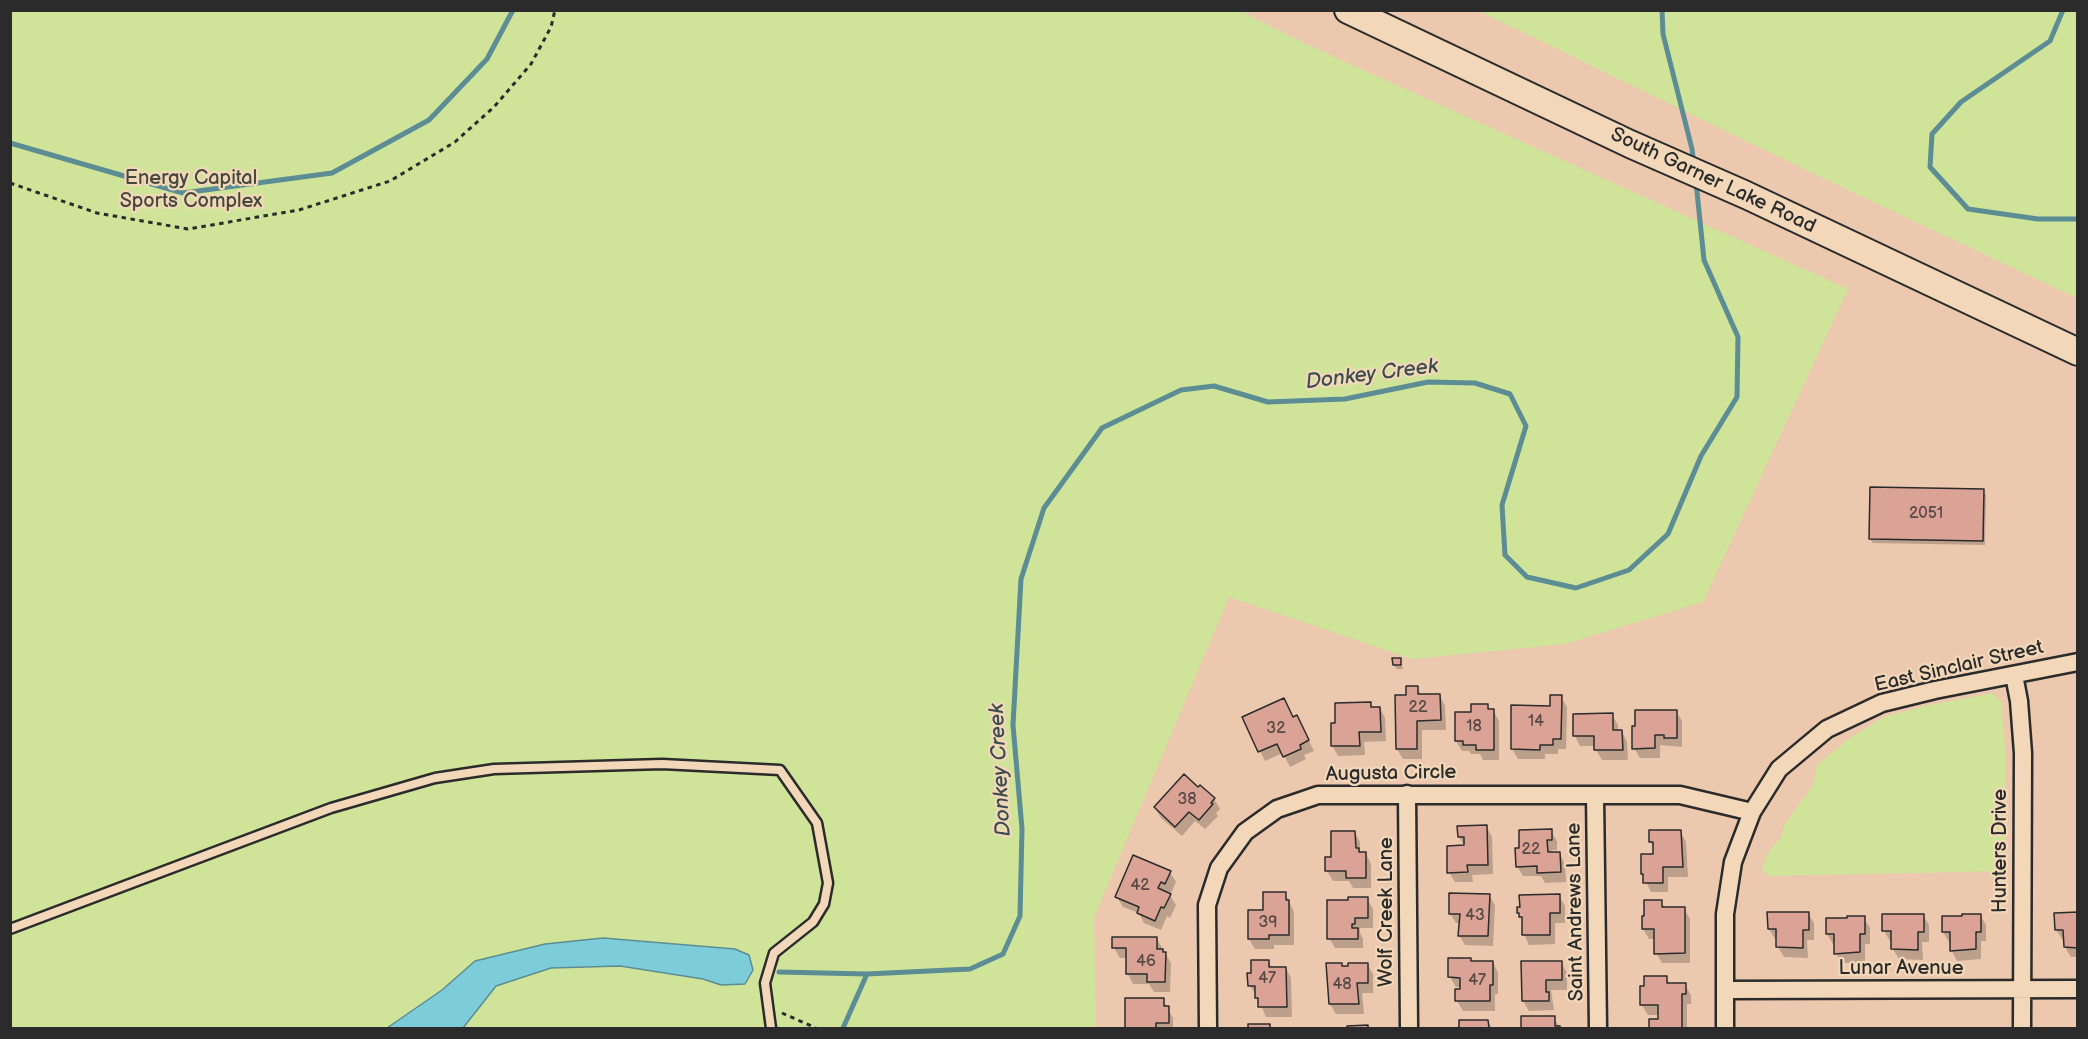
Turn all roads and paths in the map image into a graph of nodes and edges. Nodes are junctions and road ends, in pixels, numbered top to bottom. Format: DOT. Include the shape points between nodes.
graph roads {
  1 [pos="555,10"];
  2 [pos="1348,10"];
  3 [pos="10,183"];
  4 [pos="2078,352"];
  5 [pos="2078,662"];
  6 [pos="2014,675"];
  7 [pos="1407,794"];
  8 [pos="1595,795"];
  9 [pos="1752,812"];
  10 [pos="10,929"];
  11 [pos="2078,989"];
  12 [pos="1725,990"];
  13 [pos="2021,990"];
  14 [pos="768,1006"];
  15 [pos="771,1029"];
  16 [pos="816,1029"];
  17 [pos="1208,1029"];
  18 [pos="1409,1029"];
  19 [pos="1598,1029"];
  20 [pos="1725,1029"];
  21 [pos="2022,1029"];
  1 -- 3 [label="path" via="551,27 531,64 494,107 455,142 390,182 299,210 188,230 97,213"];
  2 -- 4 [label="main road, South Garner Lake Road"];
  5 -- 6 [label="street, East Sinclair Street"];
  6 -- 9 [label="street, East Sinclair Street" via="1882,703 1827,729 1779,769"];
  6 -- 13 [label="street, Hunters Drive" via="2023,753"];
  7 -- 8 [label="street, Augusta Circle"];
  7 -- 17 [label="street, Augusta Circle" via="1318,795 1277,809 1245,832 1219,868 1208,905"];
  7 -- 18 [label="street, Wolf Creek Lane"];
  8 -- 9 [label="street, Augusta Circle" via="1680,795"];
  8 -- 19 [label="street, Saint Andrews Lane"];
  9 -- 12 [label="street, East Sinclair Street" via="1733,862 1725,914"];
  10 -- 14 [label="lane" via="330,808 435,778 494,769 662,764 780,770 817,823 828,883 824,904 813,922 774,953 765,983"];
  11 -- 13 [label="street, Lunar Avenue"];
  12 -- 13 [label="street, Lunar Avenue"];
  12 -- 20 [label="street, East Sinclair Street"];
  13 -- 21 [label="street, Hunters Drive"];
  14 -- 15 [label="lane"];
  14 -- 16 [label="path"];
}
